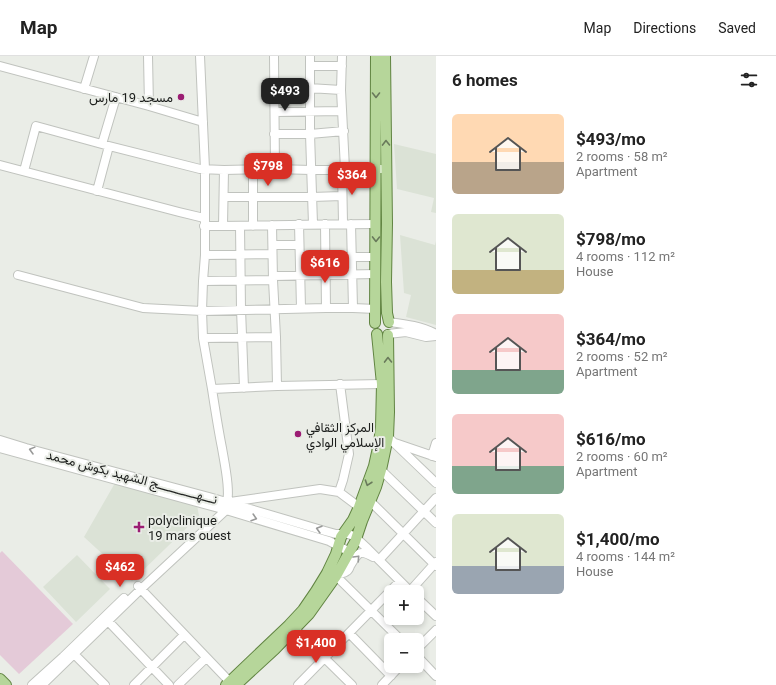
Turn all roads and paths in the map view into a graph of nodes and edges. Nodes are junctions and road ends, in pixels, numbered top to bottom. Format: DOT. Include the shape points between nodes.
graph roads {
  1 [pos="94,56"];
  2 [pos="148,56"];
  3 [pos="200,56"];
  4 [pos="274,56"];
  5 [pos="310,56"];
  6 [pos="342,56"];
  7 [pos="376,56"];
  8 [pos="385,56"];
  9 [pos="0,66"];
  10 [pos="310,66"];
  11 [pos="342,66"];
  12 [pos="381,68"];
  13 [pos="309,88"];
  14 [pos="84,89"];
  15 [pos="274,89"];
  16 [pos="341,90"];
  17 [pos="116,97"];
  18 [pos="149,106"];
  19 [pos="310,111"];
  20 [pos="342,111"];
  21 [pos="275,112"];
  22 [pos="202,122"];
  23 [pos="344,131"];
  24 [pos="274,134"];
  25 [pos="310,134"];
  26 [pos="106,145"];
  27 [pos="0,165"];
  28 [pos="275,168"];
  29 [pos="205,169"];
  30 [pos="253,169"];
  31 [pos="344,169"];
  32 [pos="381,169"];
  33 [pos="224,170"];
  34 [pos="311,170"];
  35 [pos="24,171"];
  36 [pos="97,191"];
  37 [pos="342,196"];
  38 [pos="224,197"];
  39 [pos="253,197"];
  40 [pos="312,197"];
  41 [pos="204,222"];
  42 [pos="299,224"];
  43 [pos="313,224"];
  44 [pos="325,224"];
  45 [pos="347,224"];
  46 [pos="376,224"];
  47 [pos="272,225"];
  48 [pos="223,226"];
  49 [pos="240,226"];
  50 [pos="253,226"];
  51 [pos="273,245"];
  52 [pos="299,245"];
  53 [pos="240,254"];
  54 [pos="272,254"];
  55 [pos="205,255"];
  56 [pos="352,257"];
  57 [pos="376,257"];
  58 [pos="300,258"];
  59 [pos="325,258"];
  60 [pos="325,274"];
  61 [pos="352,274"];
  62 [pos="376,274"];
  63 [pos="18,275"];
  64 [pos="300,275"];
  65 [pos="273,278"];
  66 [pos="203,281"];
  67 [pos="241,281"];
  68 [pos="274,308"];
  69 [pos="301,308"];
  70 [pos="326,308"];
  71 [pos="353,308"];
  72 [pos="241,309"];
  73 [pos="376,309"];
  74 [pos="202,311"];
  75 [pos="389,322"];
  76 [pos="376,323"];
  77 [pos="377,334"];
  78 [pos="388,334"];
  79 [pos="436,335"];
  80 [pos="243,337"];
  81 [pos="276,337"];
  82 [pos="203,338"];
  83 [pos="340,384"];
  84 [pos="382,384"];
  85 [pos="277,386"];
  86 [pos="244,388"];
  87 [pos="212,389"];
  88 [pos="390,439"];
  89 [pos="0,440"];
  90 [pos="436,443"];
  91 [pos="0,448"];
  92 [pos="434,456"];
  93 [pos="381,470"];
  94 [pos="436,483"];
  95 [pos="339,492"];
  96 [pos="436,498"];
  97 [pos="370,501"];
  98 [pos="224,505"];
  99 [pos="360,507"];
  100 [pos="424,511"];
  101 [pos="436,523"];
  102 [pos="404,533"];
  103 [pos="343,534"];
  104 [pos="356,539"];
  105 [pos="338,546"];
  106 [pos="350,551"];
  107 [pos="379,560"];
  108 [pos="436,564"];
  109 [pos="337,575"];
  110 [pos="400,581"];
  111 [pos="404,585"];
  112 [pos="417,585"];
  113 [pos="139,588"];
  114 [pos="424,605"];
  115 [pos="371,610"];
  116 [pos="436,616"];
  117 [pos="108,621"];
  118 [pos="295,629"];
  119 [pos="436,630"];
  120 [pos="394,633"];
  121 [pos="349,634"];
  122 [pos="184,635"];
  123 [pos="424,642"];
  124 [pos="74,654"];
  125 [pos="206,658"];
  126 [pos="324,658"];
  127 [pos="424,663"];
  128 [pos="152,668"];
  129 [pos="394,673"];
  130 [pos="391,676"];
  131 [pos="436,676"];
  132 [pos="0,679"];
  133 [pos="230,684"];
  134 [pos="6,685"];
  135 [pos="32,685"];
  136 [pos="42,685"];
  137 [pos="105,685"];
  138 [pos="134,685"];
  139 [pos="168,685"];
  140 [pos="178,685"];
  141 [pos="298,685"];
  142 [pos="352,685"];
  143 [pos="382,685"];
  1 -- 14 [label="street"];
  2 -- 18 [label="street"];
  3 -- 22 [label="street"];
  4 -- 15 [label="street"];
  5 -- 10 [label="street"];
  6 -- 11 [label="street"];
  7 -- 12 [label="main road"];
  8 -- 12 [label="main road"];
  9 -- 14 [label="street"];
  10 -- 11 [label="street"];
  10 -- 13 [label="street"];
  11 -- 16 [label="street"];
  12 -- 32 [label="main road"];
  13 -- 15 [label="street"];
  13 -- 16 [label="street"];
  13 -- 19 [label="street"];
  14 -- 17 [label="street"];
  15 -- 21 [label="street"];
  16 -- 20 [label="street"];
  17 -- 18 [label="street"];
  17 -- 26 [label="street"];
  18 -- 22 [label="street"];
  19 -- 20 [label="street"];
  19 -- 21 [label="street"];
  19 -- 25 [label="street"];
  20 -- 23 [label="street"];
  21 -- 24 [label="street"];
  22 -- 29 [label="street"];
  23 -- 25 [label="street"];
  23 -- 31 [label="street"];
  24 -- 25 [label="street"];
  24 -- 28 [label="street"];
  25 -- 34 [label="street"];
  26 -- 29 [label="street"];
  26 -- 35 [label="street" via="36,126"];
  26 -- 36 [label="street"];
  27 -- 35 [label="street"];
  28 -- 30 [label="street"];
  28 -- 34 [label="street"];
  29 -- 33 [label="street"];
  29 -- 41 [label="street"];
  30 -- 33 [label="street"];
  30 -- 39 [label="street"];
  31 -- 32 [label="street"];
  31 -- 34 [label="street"];
  31 -- 37 [label="street"];
  32 -- 46 [label="main road"];
  32 -- 75 [label="main road" via="387,223 386,282"];
  33 -- 38 [label="street"];
  34 -- 40 [label="street"];
  35 -- 36 [label="street"];
  36 -- 41 [label="street" via="179,212"];
  37 -- 40 [label="street"];
  37 -- 45 [label="street"];
  38 -- 39 [label="street"];
  38 -- 48 [label="street"];
  39 -- 40 [label="street"];
  39 -- 50 [label="street"];
  40 -- 43 [label="street"];
  41 -- 48 [label="street"];
  41 -- 55 [label="street"];
  42 -- 43 [label="street"];
  42 -- 47 [label="street"];
  42 -- 52 [label="street"];
  43 -- 44 [label="street"];
  44 -- 45 [label="street"];
  44 -- 59 [label="street"];
  45 -- 46 [label="street"];
  45 -- 56 [label="street"];
  46 -- 57 [label="main road, one-way"];
  47 -- 50 [label="street"];
  47 -- 51 [label="street"];
  48 -- 49 [label="street"];
  49 -- 50 [label="street"];
  49 -- 53 [label="street"];
  51 -- 52 [label="street"];
  51 -- 54 [label="street"];
  52 -- 58 [label="street"];
  53 -- 54 [label="street"];
  53 -- 55 [label="street"];
  53 -- 67 [label="street"];
  54 -- 65 [label="street"];
  55 -- 66 [label="street"];
  56 -- 57 [label="street"];
  56 -- 59 [label="street"];
  56 -- 61 [label="street"];
  57 -- 62 [label="main road"];
  58 -- 59 [label="street"];
  58 -- 64 [label="street"];
  59 -- 60 [label="street"];
  60 -- 61 [label="street"];
  60 -- 64 [label="street"];
  60 -- 70 [label="street"];
  61 -- 62 [label="street"];
  61 -- 71 [label="street"];
  62 -- 73 [label="main road"];
  63 -- 74 [label="street" via="142,308"];
  64 -- 65 [label="street"];
  64 -- 69 [label="street"];
  65 -- 67 [label="street"];
  65 -- 68 [label="street"];
  66 -- 67 [label="street"];
  66 -- 74 [label="street"];
  67 -- 72 [label="street"];
  68 -- 69 [label="street"];
  68 -- 72 [label="street"];
  68 -- 81 [label="street"];
  69 -- 70 [label="street"];
  70 -- 71 [label="street"];
  71 -- 73 [label="street"];
  72 -- 74 [label="street"];
  72 -- 80 [label="street"];
  73 -- 76 [label="main road"];
  74 -- 82 [label="street"];
  75 -- 76 [label="main road" via="382,319"];
  75 -- 78 [label="main road" via="391,330"];
  75 -- 79 [label="street" via="429,330"];
  76 -- 77 [label="main road" via="374,328"];
  77 -- 78 [label="main road"];
  77 -- 84 [label="main road"];
  78 -- 79 [label="street" via="406,332 426,337"];
  88 -- 78 [label="main road, one-way"];
  80 -- 81 [label="street"];
  80 -- 82 [label="street"];
  80 -- 86 [label="street"];
  81 -- 85 [label="street"];
  82 -- 87 [label="street"];
  83 -- 84 [label="street"];
  83 -- 85 [label="street"];
  83 -- 95 [label="street" via="349,454"];
  84 -- 99 [label="main road, one-way" via="379,444"];
  85 -- 86 [label="street"];
  86 -- 87 [label="street"];
  87 -- 98 [label="street" via="225,466 227,490"];
  88 -- 92 [label="street"];
  88 -- 93 [label="main road"];
  88 -- 94 [label="street"];
  98 -- 89 [label="street, نـــهـــــــــــج الشهيد بكوش محمد, one-way"];
  90 -- 92 [label="street"];
  91 -- 98 [label="street, نـــهـــــــــــج الشهيد بكوش محمد"];
  93 -- 97 [label="main road"];
  93 -- 100 [label="street"];
  95 -- 98 [label="street" via="320,489"];
  95 -- 99 [label="street"];
  96 -- 100 [label="street"];
  97 -- 102 [label="street"];
  97 -- 104 [label="main road"];
  103 -- 98 [label="street, نـــهـــــــــــج الشهيد بكوش محمد, one-way"];
  98 -- 105 [label="street, نـــهـــــــــــج الشهيد بكوش محمد, one-way"];
  98 -- 113 [label="street"];
  99 -- 103 [label="main road"];
  100 -- 101 [label="street"];
  100 -- 102 [label="street"];
  102 -- 107 [label="street"];
  102 -- 108 [label="street"];
  103 -- 104 [label="street, نـــهـــــــــــج الشهيد بكوش محمد"];
  103 -- 105 [label="main road"];
  104 -- 106 [label="main road"];
  104 -- 107 [label="street, نـــهـــــــــــج الشهيد بكوش محمد"];
  105 -- 106 [label="street, نـــهـــــــــــج الشهيد بكوش محمد"];
  105 -- 133 [label="main road" via="327,573 303,610"];
  106 -- 109 [label="main road"];
  109 -- 107 [label="street, one-way" via="347,571 362,552"];
  107 -- 110 [label="street, نـــهـــــــــــج الشهيد بكوش محمد"];
  108 -- 112 [label="street"];
  109 -- 115 [label="street"];
  109 -- 118 [label="main road"];
  110 -- 111 [label="street, نـــهـــــــــــج الشهيد بكوش محمد"];
  110 -- 115 [label="street"];
  113 -- 117 [label="street"];
  113 -- 122 [label="street"];
  113 -- 135 [label="street"];
  114 -- 116 [label="street"];
  115 -- 120 [label="street"];
  115 -- 121 [label="street"];
  117 -- 124 [label="street"];
  117 -- 128 [label="street"];
  118 -- 126 [label="street"];
  118 -- 133 [label="main road" via="275,649"];
  119 -- 123 [label="street"];
  121 -- 126 [label="street"];
  121 -- 130 [label="street"];
  122 -- 125 [label="street"];
  122 -- 128 [label="street"];
  124 -- 136 [label="street"];
  124 -- 137 [label="street"];
  125 -- 133 [label="street"];
  125 -- 140 [label="street"];
  126 -- 141 [label="street"];
  126 -- 142 [label="street"];
  127 -- 131 [label="street"];
  128 -- 138 [label="street"];
  128 -- 139 [label="street"];
  129 -- 130 [label="street"];
  130 -- 143 [label="street"];
  132 -- 134 [label="main road"];
}
